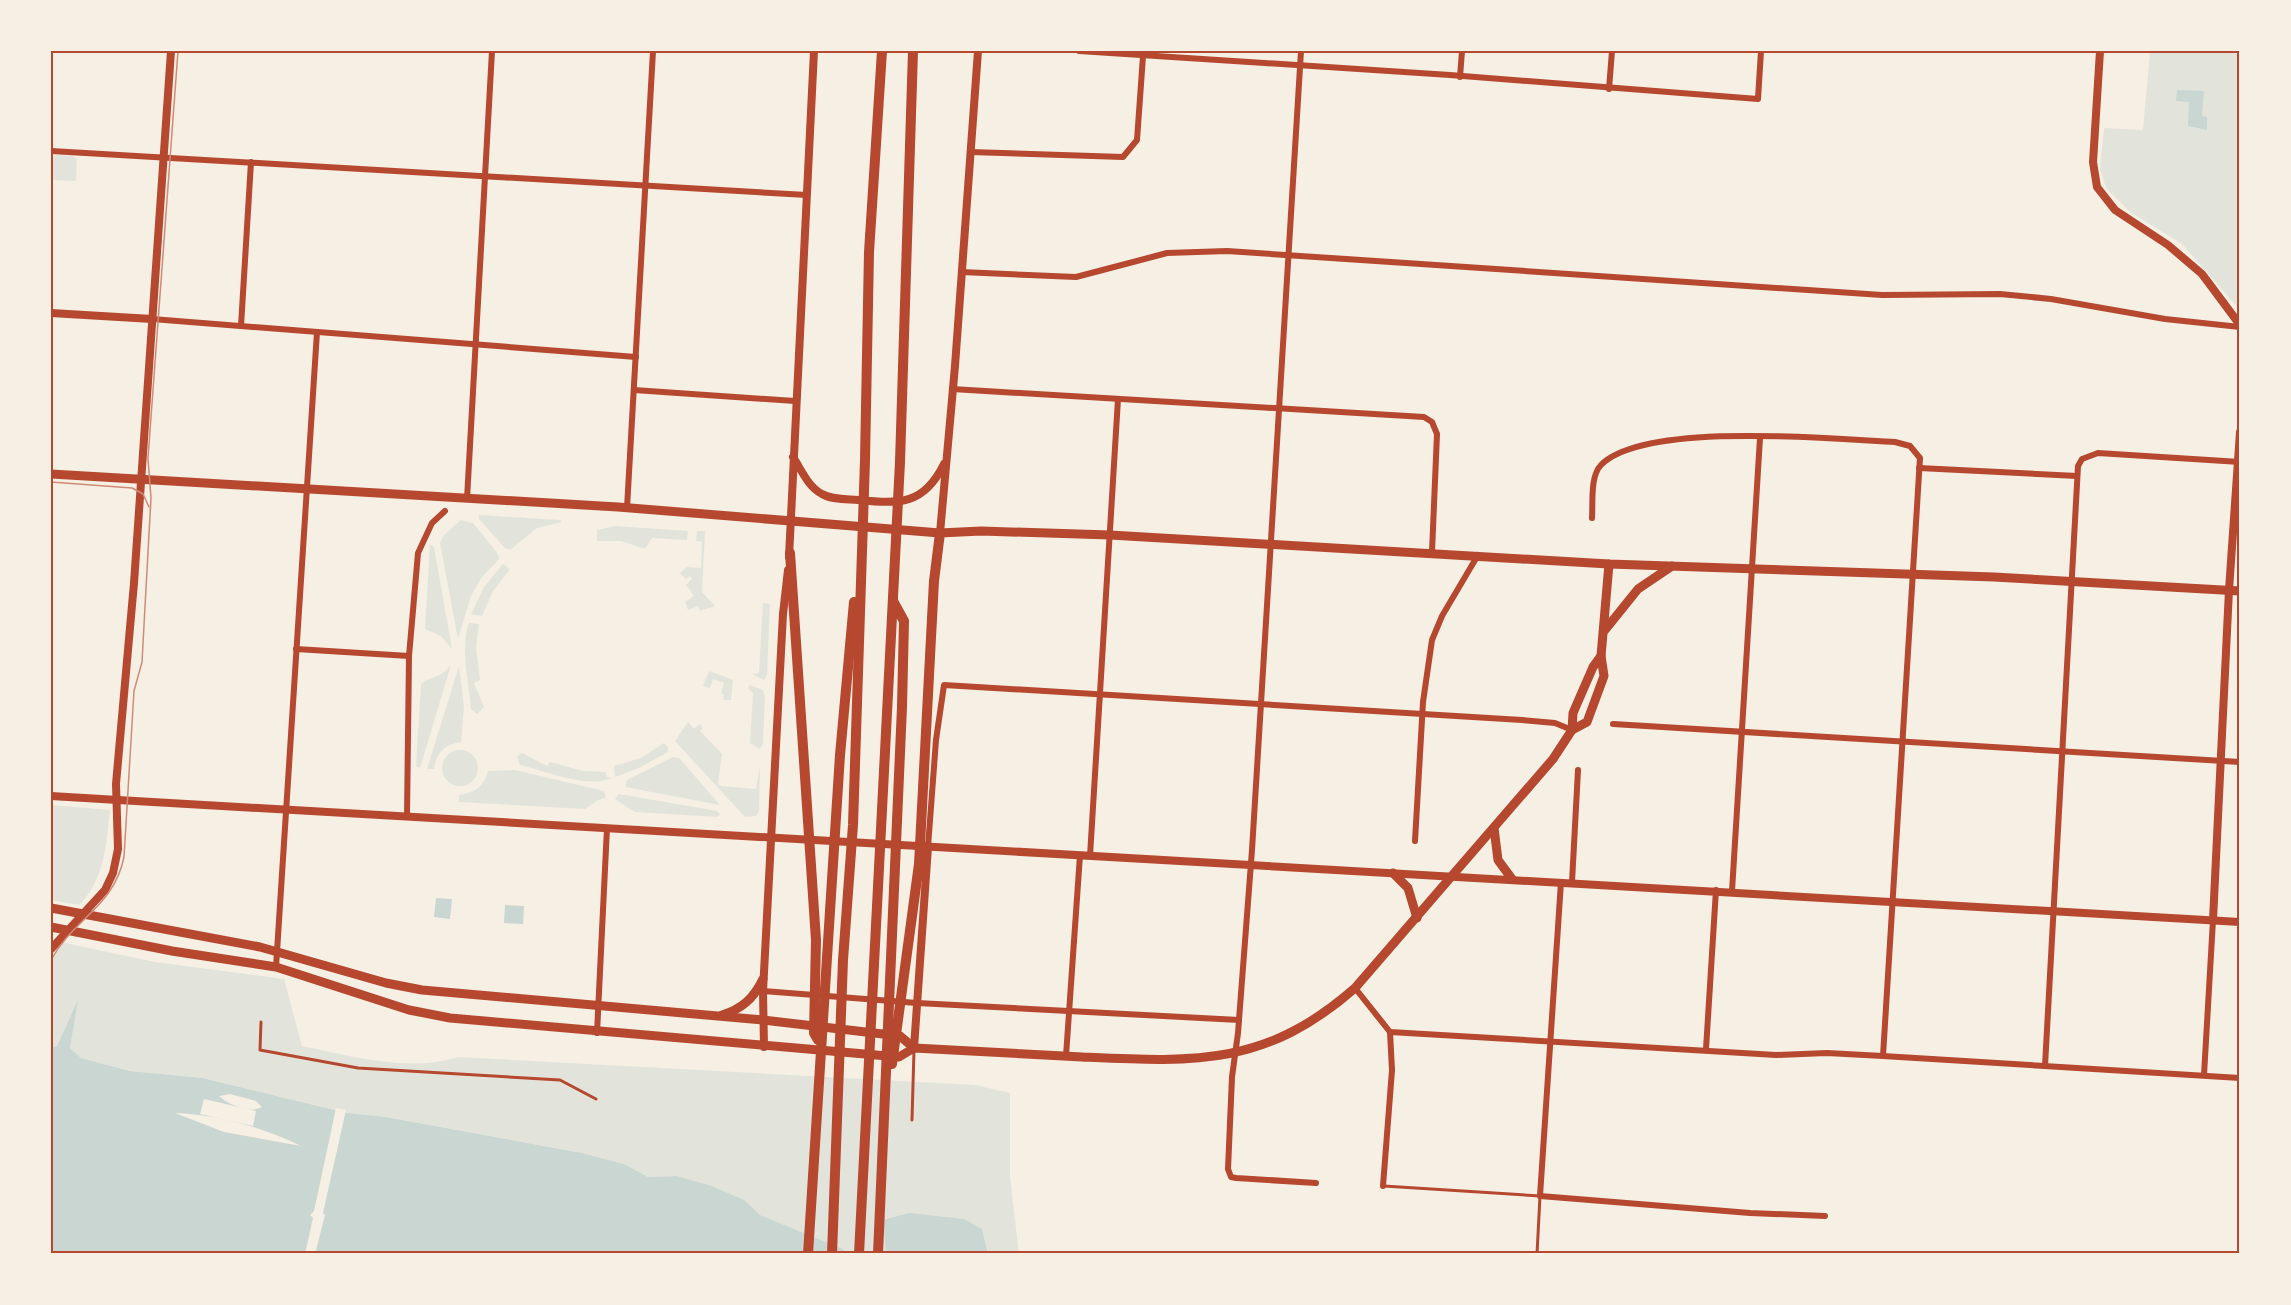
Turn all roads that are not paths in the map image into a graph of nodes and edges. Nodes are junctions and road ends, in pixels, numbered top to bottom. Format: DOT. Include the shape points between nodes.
graph roads {
  1 [pos="171,51"];
  2 [pos="492,51"];
  3 [pos="653,51"];
  4 [pos="814,51"];
  5 [pos="882,51"];
  6 [pos="913,51"];
  7 [pos="978,51"];
  8 [pos="1078,51"];
  9 [pos="1301,51"];
  10 [pos="1462,51"];
  11 [pos="1612,51"];
  12 [pos="1761,51"];
  13 [pos="2100,51"];
  14 [pos="1143,56"];
  15 [pos="1300,66"];
  16 [pos="1460,77"];
  17 [pos="1609,89"];
  18 [pos="51,151"];
  19 [pos="970,152"];
  20 [pos="163,157"];
  21 [pos="251,162"];
  22 [pos="485,175"];
  23 [pos="645,185"];
  24 [pos="807,195"];
  25 [pos="1289,255"];
  26 [pos="961,272"];
  27 [pos="51,313"];
  28 [pos="152,319"];
  29 [pos="241,326"];
  30 [pos="2240,326"];
  31 [pos="318,332"];
  32 [pos="476,344"];
  33 [pos="636,357"];
  34 [pos="634,390"];
  35 [pos="952,390"];
  36 [pos="1118,399"];
  37 [pos="795,401"];
  38 [pos="1278,409"];
  39 [pos="2240,432"];
  40 [pos="1760,438"];
  41 [pos="793,456"];
  42 [pos="946,460"];
  43 [pos="2239,462"];
  44 [pos="1919,468"];
  45 [pos="51,474"];
  46 [pos="2077,476"];
  47 [pos="141,480"];
  48 [pos="306,489"];
  49 [pos="467,498"];
  50 [pos="627,508"];
  51 [pos="445,511"];
  52 [pos="1592,518"];
  53 [pos="791,522"];
  54 [pos="940,533"];
  55 [pos="1110,535"];
  56 [pos="1269,544"];
  57 [pos="1432,552"];
  58 [pos="789,553"];
  59 [pos="1478,555"];
  60 [pos="1610,564"];
  61 [pos="1672,566"];
  62 [pos="862,567"];
  63 [pos="1753,569"];
  64 [pos="1913,573"];
  65 [pos="2073,581"];
  66 [pos="2229,590"];
  67 [pos="2240,591"];
  68 [pos="893,602"];
  69 [pos="1605,630"];
  70 [pos="296,649"];
  71 [pos="410,656"];
  72 [pos="1601,656"];
  73 [pos="1100,696"];
  74 [pos="1261,705"];
  75 [pos="1422,715"];
  76 [pos="1613,724"];
  77 [pos="1572,730"];
  78 [pos="1743,732"];
  79 [pos="1904,742"];
  80 [pos="2063,751"];
  81 [pos="2220,761"];
  82 [pos="2240,762"];
  83 [pos="1578,770"];
  84 [pos="51,796"];
  85 [pos="118,800"];
  86 [pos="287,809"];
  87 [pos="407,816"];
  88 [pos="607,828"];
  89 [pos="1494,828"];
  90 [pos="771,837"];
  91 [pos="1415,841"];
  92 [pos="928,847"];
  93 [pos="1080,855"];
  94 [pos="1090,856"];
  95 [pos="1250,865"];
  96 [pos="1393,873"];
  97 [pos="1453,876"];
  98 [pos="1512,879"];
  99 [pos="1561,882"];
  100 [pos="1572,882"];
  101 [pos="1716,890"];
  102 [pos="1732,891"];
  103 [pos="1893,901"];
  104 [pos="51,908"];
  105 [pos="2052,910"];
  106 [pos="1417,918"];
  107 [pos="2213,920"];
  108 [pos="2240,922"];
  109 [pos="51,927"];
  110 [pos="51,950"];
  111 [pos="277,952"];
  112 [pos="821,958"];
  113 [pos="276,967"];
  114 [pos="764,979"];
  115 [pos="1354,988"];
  116 [pos="763,991"];
  117 [pos="917,1003"];
  118 [pos="598,1005"];
  119 [pos="1069,1011"];
  120 [pos="717,1016"];
  121 [pos="763,1020"];
  122 [pos="1239,1020"];
  123 [pos="261,1023"];
  124 [pos="1390,1032"];
  125 [pos="597,1033"];
  126 [pos="1550,1040"];
  127 [pos="764,1047"];
  128 [pos="914,1048"];
  129 [pos="1706,1049"];
  130 [pos="1236,1054"];
  131 [pos="1066,1056"];
  132 [pos="1883,1056"];
  133 [pos="2045,1066"];
  134 [pos="2204,1075"];
  135 [pos="2240,1078"];
  136 [pos="596,1099"];
  137 [pos="912,1120"];
  138 [pos="884,1124"];
  139 [pos="1316,1183"];
  140 [pos="1383,1186"];
  141 [pos="1540,1196"];
  142 [pos="1825,1216"];
  143 [pos="808,1254"];
  144 [pos="831,1254"];
  145 [pos="859,1254"];
  146 [pos="878,1254"];
  147 [pos="1536,1254"];
  1 -- 20 [label="main road"];
  2 -- 22 [label="street"];
  3 -- 23 [label="street"];
  4 -- 24 [label="main road"];
  5 -- 62 [label="highway" via="869,252"];
  6 -- 68 [label="highway"];
  7 -- 19 [label="main road"];
  8 -- 14 [label="street"];
  9 -- 15 [label="street"];
  10 -- 16 [label="street"];
  11 -- 17 [label="street"];
  12 -- 17 [label="street" via="1758,99"];
  13 -- 30 [label="street" via="2093,162 2097,187 2115,210 2183,256 2222,298"];
  14 -- 15 [label="street"];
  14 -- 19 [label="street" via="1136,143 1123,157"];
  15 -- 16 [label="street"];
  15 -- 25 [label="street"];
  16 -- 17 [label="street"];
  18 -- 20 [label="street"];
  19 -- 26 [label="main road"];
  20 -- 21 [label="street"];
  20 -- 28 [label="main road"];
  21 -- 22 [label="street"];
  21 -- 29 [label="street"];
  22 -- 23 [label="street"];
  22 -- 32 [label="street"];
  23 -- 24 [label="street"];
  23 -- 33 [label="street"];
  24 -- 37 [label="main road"];
  25 -- 26 [label="street" via="1192,250 1076,278"];
  25 -- 30 [label="street" via="1882,295 2000,294"];
  25 -- 38 [label="street"];
  26 -- 35 [label="main road"];
  27 -- 28 [label="street"];
  28 -- 29 [label="street"];
  28 -- 47 [label="main road"];
  29 -- 31 [label="street"];
  31 -- 32 [label="street"];
  31 -- 48 [label="street"];
  32 -- 33 [label="street"];
  32 -- 49 [label="street"];
  33 -- 34 [label="street"];
  34 -- 37 [label="street"];
  34 -- 50 [label="street"];
  35 -- 36 [label="street"];
  35 -- 42 [label="main road"];
  36 -- 38 [label="street"];
  36 -- 55 [label="street"];
  37 -- 41 [label="main road"];
  38 -- 56 [label="street"];
  38 -- 57 [label="street" via="1428,419 1437,434"];
  39 -- 43 [label="street"];
  40 -- 44 [label="street" via="1903,443 1915,450 1920,458"];
  40 -- 52 [label="street" via="1696,438 1646,445 1607,460 1599,466 1595,478"];
  40 -- 63 [label="street"];
  41 -- 42 [label="main road" via="808,481 822,494 881,502 906,502 923,493 935,482"];
  41 -- 53 [label="main road"];
  42 -- 54 [label="main road"];
  43 -- 46 [label="street" via="2098,453 2082,459"];
  43 -- 66 [label="street"];
  44 -- 46 [label="street"];
  44 -- 64 [label="street"];
  45 -- 47 [label="main road"];
  46 -- 65 [label="street"];
  47 -- 48 [label="main road"];
  47 -- 85 [label="main road" via="116,784"];
  48 -- 49 [label="main road"];
  48 -- 70 [label="street"];
  49 -- 50 [label="main road"];
  50 -- 53 [label="main road"];
  51 -- 71 [label="street" via="432,524 418,553"];
  53 -- 54 [label="main road"];
  53 -- 58 [label="main road"];
  54 -- 55 [label="main road"];
  54 -- 138 [label="highway" via="933,593 919,864"];
  55 -- 56 [label="main road"];
  55 -- 73 [label="street"];
  56 -- 57 [label="main road"];
  56 -- 74 [label="street"];
  57 -- 59 [label="main road"];
  58 -- 90 [label="main road"];
  58 -- 112 [label="highway"];
  59 -- 60 [label="main road"];
  59 -- 75 [label="street" via="1434,634"];
  60 -- 61 [label="main road"];
  60 -- 69 [label="main road"];
  61 -- 63 [label="main road"];
  61 -- 69 [label="main road" via="1638,589"];
  62 -- 112 [label="highway" via="853,608"];
  62 -- 144 [label="highway"];
  63 -- 64 [label="main road"];
  63 -- 78 [label="street"];
  64 -- 65 [label="main road"];
  64 -- 79 [label="street"];
  65 -- 66 [label="main road"];
  65 -- 80 [label="street"];
  66 -- 67 [label="main road"];
  66 -- 81 [label="street"];
  68 -- 138 [label="highway" via="904,621"];
  68 -- 145 [label="highway"];
  69 -- 72 [label="main road"];
  70 -- 71 [label="street"];
  70 -- 86 [label="street"];
  71 -- 87 [label="street"];
  72 -- 77 [label="main road" via="1573,713"];
  72 -- 77 [label="main road" via="1604,676 1599,695 1587,722"];
  73 -- 74 [label="street"];
  73 -- 92 [label="street" via="944,685"];
  73 -- 94 [label="street"];
  74 -- 75 [label="street"];
  74 -- 95 [label="street"];
  75 -- 77 [label="street" via="1555,723"];
  75 -- 91 [label="street"];
  76 -- 78 [label="street"];
  77 -- 89 [label="main road" via="1553,759"];
  78 -- 79 [label="street"];
  78 -- 102 [label="street"];
  79 -- 80 [label="street"];
  79 -- 103 [label="street"];
  80 -- 81 [label="street"];
  80 -- 105 [label="street"];
  81 -- 82 [label="street"];
  81 -- 107 [label="street"];
  83 -- 100 [label="street"];
  84 -- 85 [label="main road"];
  85 -- 86 [label="street"];
  85 -- 110 [label="main road" via="118,849 110,881 93,906"];
  86 -- 87 [label="street"];
  86 -- 111 [label="street"];
  87 -- 88 [label="street"];
  88 -- 90 [label="street"];
  88 -- 118 [label="street"];
  89 -- 97 [label="main road"];
  89 -- 98 [label="main road" via="1498,860"];
  90 -- 92 [label="street"];
  90 -- 114 [label="main road"];
  92 -- 93 [label="street"];
  92 -- 117 [label="main road"];
  93 -- 94 [label="street"];
  93 -- 119 [label="street"];
  94 -- 95 [label="street"];
  95 -- 96 [label="street"];
  95 -- 122 [label="street"];
  96 -- 97 [label="street"];
  96 -- 106 [label="main road" via="1408,888"];
  97 -- 98 [label="street"];
  97 -- 106 [label="main road"];
  98 -- 99 [label="street"];
  99 -- 100 [label="street"];
  99 -- 126 [label="street"];
  100 -- 101 [label="street"];
  101 -- 102 [label="street"];
  101 -- 129 [label="street"];
  102 -- 103 [label="street"];
  103 -- 105 [label="street"];
  103 -- 132 [label="street"];
  104 -- 111 [label="main road"];
  105 -- 107 [label="street"];
  105 -- 133 [label="street"];
  106 -- 115 [label="main road"];
  107 -- 108 [label="street"];
  107 -- 134 [label="street"];
  109 -- 113 [label="main road"];
  111 -- 113 [label="street"];
  111 -- 118 [label="main road" via="404,987"];
  112 -- 143 [label="highway" via="814,1032 820,1043"];
  113 -- 125 [label="main road" via="434,1016"];
  114 -- 116 [label="main road"];
  114 -- 120 [label="main road" via="739,1009"];
  115 -- 124 [label="street"];
  115 -- 130 [label="main road" via="1301,1028"];
  116 -- 117 [label="street"];
  116 -- 121 [label="main road"];
  117 -- 119 [label="street"];
  117 -- 128 [label="main road"];
  118 -- 120 [label="main road"];
  118 -- 125 [label="street"];
  119 -- 122 [label="street"];
  119 -- 131 [label="street"];
  120 -- 121 [label="main road"];
  121 -- 127 [label="main road"];
  121 -- 128 [label="main road" via="900,1036"];
  122 -- 130 [label="street"];
  123 -- 136 [label="lane" via="260,1050 358,1068 560,1080"];
  124 -- 126 [label="street"];
  124 -- 140 [label="street" via="1392,1070"];
  125 -- 127 [label="main road"];
  126 -- 129 [label="street"];
  126 -- 141 [label="street"];
  127 -- 128 [label="main road" via="899,1057"];
  128 -- 131 [label="main road"];
  128 -- 137 [label="lane"];
  129 -- 132 [label="street" via="1776,1055"];
  130 -- 131 [label="main road" via="1187,1061"];
  130 -- 139 [label="street" via="1228,1169 1231,1177"];
  132 -- 133 [label="street"];
  133 -- 134 [label="street"];
  134 -- 135 [label="street"];
  138 -- 146 [label="highway"];
  140 -- 141 [label="lane"];
  141 -- 142 [label="street"];
  141 -- 147 [label="lane"];
}
